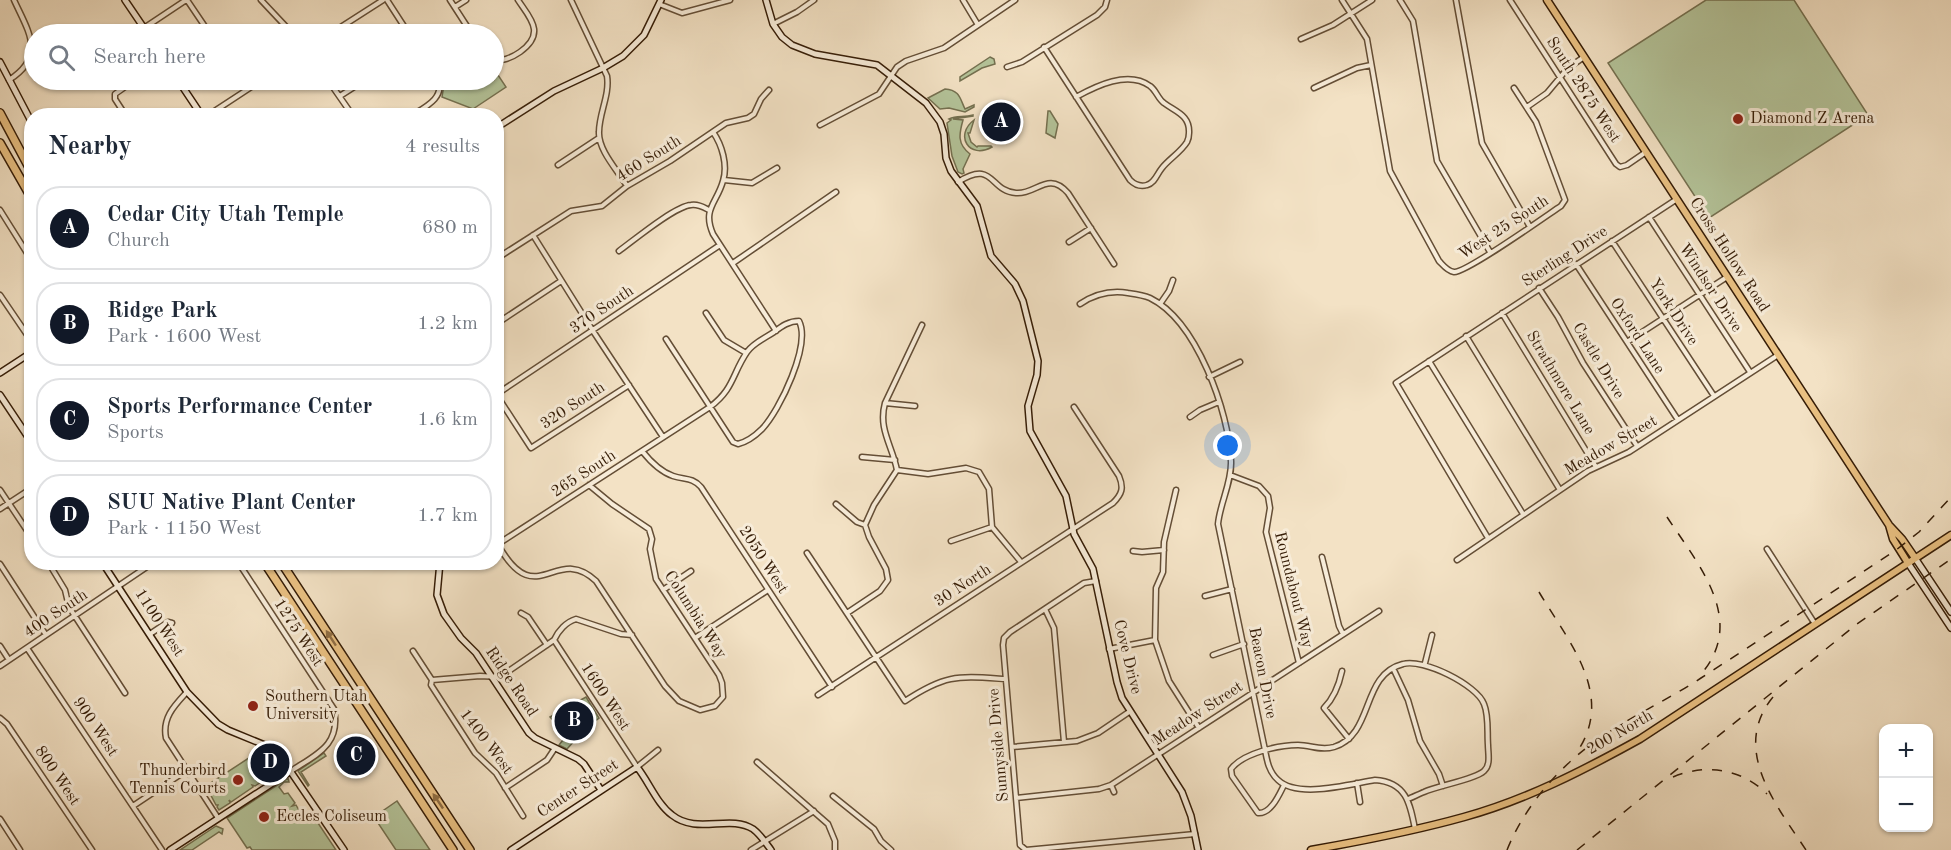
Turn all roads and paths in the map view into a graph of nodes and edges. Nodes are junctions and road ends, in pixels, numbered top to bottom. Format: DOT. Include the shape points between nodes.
graph roads {
  1 [pos="14,0"];
  2 [pos="125,0"];
  3 [pos="187,0"];
  4 [pos="261,0"];
  5 [pos="385,0"];
  6 [pos="450,0"];
  7 [pos="466,0"];
  8 [pos="518,0"];
  9 [pos="571,0"];
  10 [pos="730,0"];
  11 [pos="766,0"];
  12 [pos="814,0"];
  13 [pos="963,0"];
  14 [pos="1015,0"];
  15 [pos="1107,0"];
  16 [pos="1342,0"];
  17 [pos="1372,0"];
  18 [pos="1400,0"];
  19 [pos="1456,0"];
  20 [pos="1510,0"];
  21 [pos="1547,0"];
  22 [pos="660,2"];
  23 [pos="455,7"];
  24 [pos="1351,14"];
  25 [pos="25,24"];
  26 [pos="141,24"];
  27 [pos="150,24"];
  28 [pos="203,24"];
  29 [pos="284,24"];
  30 [pos="346,24"];
  31 [pos="402,24"];
  32 [pos="466,24"];
  33 [pos="773,24"];
  34 [pos="978,25"];
  35 [pos="1301,39"];
  36 [pos="1044,47"];
  37 [pos="1584,57"];
  38 [pos="504,60"];
  39 [pos="0,62"];
  40 [pos="1371,64"];
  41 [pos="24,67"];
  42 [pos="1007,67"];
  43 [pos="603,68"];
  44 [pos="891,75"];
  45 [pos="1560,76"];
  46 [pos="9,80"];
  47 [pos="1314,88"];
  48 [pos="1514,88"];
  49 [pos="121,90"];
  50 [pos="185,90"];
  51 [pos="246,90"];
  52 [pos="336,90"];
  53 [pos="349,90"];
  54 [pos="440,90"];
  55 [pos="769,90"];
  56 [pos="340,96"];
  57 [pos="1076,97"];
  58 [pos="1527,106"];
  59 [pos="24,108"];
  60 [pos="121,108"];
  61 [pos="197,108"];
  62 [pos="219,108"];
  63 [pos="347,108"];
  64 [pos="423,108"];
  65 [pos="0,113"];
  66 [pos="504,123"];
  67 [pos="820,124"];
  68 [pos="713,132"];
  69 [pos="599,138"];
  70 [pos="0,143"];
  71 [pos="1646,152"];
  72 [pos="24,158"];
  73 [pos="558,165"];
  74 [pos="777,168"];
  75 [pos="724,180"];
  76 [pos="958,182"];
  77 [pos="24,185"];
  78 [pos="627,186"];
  79 [pos="836,192"];
  80 [pos="1677,199"];
  81 [pos="0,210"];
  82 [pos="709,210"];
  83 [pos="1649,217"];
  84 [pos="1530,227"];
  85 [pos="1091,228"];
  86 [pos="533,235"];
  87 [pos="1612,241"];
  88 [pos="1069,242"];
  89 [pos="720,245"];
  90 [pos="24,248"];
  91 [pos="619,251"];
  92 [pos="1490,252"];
  93 [pos="504,254"];
  94 [pos="733,264"];
  95 [pos="1114,264"];
  96 [pos="1576,264"];
  97 [pos="1727,276"];
  98 [pos="1173,280"];
  99 [pos="561,281"];
  100 [pos="1539,288"];
  101 [pos="0,295"];
  102 [pos="1700,295"];
  103 [pos="1080,304"];
  104 [pos="1160,304"];
  105 [pos="1502,313"];
  106 [pos="706,314"];
  107 [pos="1663,318"];
  108 [pos="504,319"];
  109 [pos="922,325"];
  110 [pos="24,330"];
  111 [pos="776,331"];
  112 [pos="593,332"];
  113 [pos="1466,336"];
  114 [pos="666,339"];
  115 [pos="1627,342"];
  116 [pos="746,354"];
  117 [pos="1778,354"];
  118 [pos="24,357"];
  119 [pos="1429,361"];
  120 [pos="1240,362"];
  121 [pos="1750,372"];
  122 [pos="0,373"];
  123 [pos="1209,377"];
  124 [pos="628,385"];
  125 [pos="504,389"];
  126 [pos="0,395"];
  127 [pos="1714,396"];
  128 [pos="1219,402"];
  129 [pos="885,403"];
  130 [pos="504,406"];
  131 [pos="915,406"];
  132 [pos="710,407"];
  133 [pos="1074,407"];
  134 [pos="1190,417"];
  135 [pos="1678,420"];
  136 [pos="24,431"];
  137 [pos="663,437"];
  138 [pos="1637,446"];
  139 [pos="642,451"];
  140 [pos="862,457"];
  141 [pos="895,460"];
  142 [pos="1596,467"];
  143 [pos="897,470"];
  144 [pos="1230,475"];
  145 [pos="589,485"];
  146 [pos="0,490"];
  147 [pos="1176,490"];
  148 [pos="1560,490"];
  149 [pos="24,493"];
  150 [pos="9,503"];
  151 [pos="836,504"];
  152 [pos="0,509"];
  153 [pos="1522,514"];
  154 [pos="865,525"];
  155 [pos="1889,525"];
  156 [pos="24,526"];
  157 [pos="993,527"];
  158 [pos="1073,529"];
  159 [pos="1951,535"];
  160 [pos="1488,538"];
  161 [pos="504,539"];
  162 [pos="951,541"];
  163 [pos="1767,549"];
  164 [pos="1164,550"];
  165 [pos="1133,551"];
  166 [pos="807,553"];
  167 [pos="504,554"];
  168 [pos="1322,557"];
  169 [pos="1915,558"];
  170 [pos="1457,560"];
  171 [pos="1022,562"];
  172 [pos="1908,563"];
  173 [pos="0,564"];
  174 [pos="53,570"];
  175 [pos="107,570"];
  176 [pos="142,570"];
  177 [pos="243,570"];
  178 [pos="269,570"];
  179 [pos="286,570"];
  180 [pos="439,570"];
  181 [pos="692,571"];
  182 [pos="1096,581"];
  183 [pos="118,586"];
  184 [pos="663,590"];
  185 [pos="768,590"];
  186 [pos="1232,590"];
  187 [pos="1205,596"];
  188 [pos="1045,609"];
  189 [pos="1379,610"];
  190 [pos="1951,612"];
  191 [pos="521,613"];
  192 [pos="847,613"];
  193 [pos="75,616"];
  194 [pos="172,623"];
  195 [pos="1815,624"];
  196 [pos="1951,628"];
  197 [pos="150,633"];
  198 [pos="1343,634"];
  199 [pos="46,635"];
  200 [pos="632,635"];
  201 [pos="1432,635"];
  202 [pos="695,638"];
  203 [pos="554,640"];
  204 [pos="1155,640"];
  205 [pos="1244,644"];
  206 [pos="547,645"];
  207 [pos="0,646"];
  208 [pos="27,648"];
  209 [pos="1109,649"];
  210 [pos="413,651"];
  211 [pos="1213,656"];
  212 [pos="876,658"];
  213 [pos="9,660"];
  214 [pos="1299,663"];
  215 [pos="1425,664"];
  216 [pos="0,666"];
  217 [pos="1393,668"];
  218 [pos="1342,671"];
  219 [pos="492,678"];
  220 [pos="1005,679"];
  221 [pos="432,680"];
  222 [pos="832,687"];
  223 [pos="187,692"];
  224 [pos="125,693"];
  225 [pos="1254,693"];
  226 [pos="818,695"];
  227 [pos="1130,712"];
  228 [pos="0,717"];
  229 [pos="1199,728"];
  230 [pos="1349,739"];
  231 [pos="1064,742"];
  232 [pos="1012,747"];
  233 [pos="555,748"];
  234 [pos="658,750"];
  235 [pos="1265,750"];
  236 [pos="1158,756"];
  237 [pos="757,762"];
  238 [pos="637,767"];
  239 [pos="187,770"];
  240 [pos="291,771"];
  241 [pos="1357,783"];
  242 [pos="1111,785"];
  243 [pos="1284,785"];
  244 [pos="1443,786"];
  245 [pos="505,788"];
  246 [pos="601,790"];
  247 [pos="1114,792"];
  248 [pos="832,796"];
  249 [pos="1016,798"];
  250 [pos="1408,799"];
  251 [pos="1359,802"];
  252 [pos="133,806"];
  253 [pos="814,811"];
  254 [pos="524,816"];
  255 [pos="218,818"];
  256 [pos="0,819"];
  257 [pos="1415,829"];
  258 [pos="1195,834"];
  259 [pos="765,842"];
  260 [pos="20,850"];
  261 [pos="92,850"];
  262 [pos="162,850"];
  263 [pos="170,850"];
  264 [pos="344,850"];
  265 [pos="453,850"];
  266 [pos="472,850"];
  267 [pos="511,850"];
  268 [pos="751,850"];
  269 [pos="771,850"];
  270 [pos="835,850"];
  271 [pos="891,850"];
  272 [pos="1198,850"];
  273 [pos="1311,850"];
  1 -- 25 [label="street"];
  2 -- 26 [label="main road"];
  3 -- 27 [label="street"];
  3 -- 28 [label="street"];
  4 -- 29 [label="street"];
  5 -- 30 [label="street"];
  5 -- 31 [label="street"];
  6 -- 23 [label="street"];
  7 -- 23 [label="street"];
  8 -- 38 [label="street" via="531,21 533,38"];
  9 -- 43 [label="street"];
  10 -- 22 [label="street" via="682,14"];
  11 -- 33 [label="main road"];
  12 -- 33 [label="street"];
  13 -- 34 [label="street"];
  14 -- 34 [label="street"];
  15 -- 36 [label="street" via="1097,15"];
  16 -- 24 [label="street"];
  17 -- 24 [label="street"];
  18 -- 92 [label="street" via="1413,21 1437,161"];
  19 -- 84 [label="street" via="1482,143"];
  20 -- 45 [label="street, South 2875 West"];
  21 -- 37 [label="main road, Cross Hollow Road"];
  22 -- 43 [label="main road" via="644,35 624,56"];
  23 -- 32 [label="street"];
  24 -- 35 [label="street"];
  24 -- 40 [label="street" via="1367,39"];
  33 -- 44 [label="main road" via="782,37 803,50 877,65"];
  34 -- 44 [label="street" via="944,48 906,61"];
  36 -- 42 [label="street"];
  36 -- 57 [label="street"];
  37 -- 45 [label="street"];
  37 -- 71 [label="main road, Cross Hollow Road"];
  39 -- 46 [label="main road"];
  40 -- 47 [label="street"];
  40 -- 92 [label="street, West 25 South" via="1390,171 1439,261 1453,272"];
  41 -- 46 [label="street"];
  43 -- 66 [label="main road" via="554,91"];
  43 -- 69 [label="street" via="608,89"];
  44 -- 67 [label="street" via="879,94"];
  44 -- 76 [label="main road" via="926,103 939,119 947,162"];
  45 -- 58 [label="street" via="1547,93"];
  45 -- 71 [label="street, South 2875 West" via="1616,164 1627,165"];
  46 -- 59 [label="main road"];
  48 -- 58 [label="street"];
  49 -- 60 [label="street" via="115,99"];
  50 -- 61 [label="main road"];
  51 -- 62 [label="street"];
  52 -- 56 [label="street"];
  53 -- 56 [label="street"];
  54 -- 64 [label="street"];
  55 -- 68 [label="street, 460 South" via="754,114 726,123"];
  56 -- 63 [label="street"];
  57 -- 57 [label="street" via="1130,180 1138,185 1152,182 1187,142 1188,124 1183,115 1164,104 1147,84 1122,79 1093,87"];
  58 -- 84 [label="street, West 25 South" via="1564,200"];
  65 -- 72 [label="highway"];
  68 -- 75 [label="street" via="722,147"];
  68 -- 78 [label="street, 460 South"];
  69 -- 73 [label="street"];
  69 -- 78 [label="street"];
  70 -- 77 [label="highway"];
  71 -- 80 [label="main road, Cross Hollow Road"];
  74 -- 75 [label="street" via="752,183"];
  75 -- 82 [label="street"];
  76 -- 85 [label="street" via="980,173 1016,193 1056,184 1066,190"];
  76 -- 158 [label="main road, Cove Drive" via="979,210 991,256 1015,284 1023,301 1038,361 1027,418 1030,431 1066,496"];
  78 -- 86 [label="street, 460 South" via="602,206 571,210"];
  79 -- 94 [label="street"];
  80 -- 83 [label="street, Sterling Drive"];
  80 -- 97 [label="main road, Cross Hollow Road"];
  81 -- 90 [label="street"];
  82 -- 89 [label="street" via="709,225"];
  82 -- 91 [label="street" via="699,205 687,206"];
  83 -- 87 [label="street, Sterling Drive"];
  83 -- 102 [label="street, Windsor Drive"];
  84 -- 92 [label="street, West 25 South"];
  85 -- 88 [label="street"];
  85 -- 95 [label="street"];
  86 -- 93 [label="street, 460 South"];
  86 -- 99 [label="street"];
  87 -- 96 [label="street, Sterling Drive"];
  87 -- 107 [label="street, York Drive"];
  89 -- 94 [label="street"];
  89 -- 112 [label="street, 370 South"];
  94 -- 111 [label="street"];
  96 -- 100 [label="street, Sterling Drive"];
  96 -- 115 [label="street, Oxford Lane"];
  97 -- 102 [label="street"];
  97 -- 117 [label="main road, Cross Hollow Road"];
  98 -- 104 [label="street"];
  99 -- 108 [label="street"];
  99 -- 112 [label="street"];
  100 -- 105 [label="street, Sterling Drive"];
  100 -- 138 [label="street, Castle Drive"];
  101 -- 110 [label="street"];
  102 -- 107 [label="street"];
  102 -- 121 [label="street, Windsor Drive"];
  103 -- 104 [label="street" via="1110,291 1142,295"];
  104 -- 123 [label="street, Beacon Drive" via="1192,338"];
  105 -- 113 [label="street, Sterling Drive"];
  105 -- 142 [label="street, Strathmore Lane"];
  106 -- 116 [label="street" via="724,340"];
  107 -- 115 [label="street"];
  107 -- 127 [label="street, York Drive"];
  109 -- 129 [label="street"];
  111 -- 116 [label="street"];
  111 -- 132 [label="street" via="791,321 799,321 803,328 797,366 761,431 743,443 733,442"];
  112 -- 124 [label="street"];
  112 -- 125 [label="street, 370 South"];
  113 -- 119 [label="street, Sterling Drive"];
  113 -- 148 [label="street"];
  114 -- 132 [label="street"];
  115 -- 135 [label="street, Oxford Lane"];
  116 -- 132 [label="street, 265 South" via="729,389"];
  117 -- 121 [label="street, Meadow Street"];
  117 -- 155 [label="main road, Cross Hollow Road"];
  118 -- 122 [label="main road"];
  119 -- 153 [label="street"];
  119 -- 160 [label="street, Sterling Drive" via="1395,385"];
  120 -- 123 [label="street"];
  121 -- 127 [label="street, Meadow Street"];
  123 -- 128 [label="street, Beacon Drive"];
  124 -- 130 [label="street, 320 South" via="531,448"];
  124 -- 137 [label="street"];
  126 -- 136 [label="main road"];
  127 -- 135 [label="street, Meadow Street"];
  128 -- 134 [label="street"];
  128 -- 144 [label="street, Beacon Drive" via="1231,453"];
  129 -- 131 [label="street"];
  129 -- 141 [label="street" via="882,422"];
  132 -- 137 [label="street, 265 South"];
  133 -- 158 [label="street, 30 North" via="1119,476 1122,490 1113,503"];
  135 -- 138 [label="street, Meadow Street"];
  137 -- 139 [label="street, 265 South"];
  138 -- 142 [label="street, Meadow Street"];
  139 -- 145 [label="street, 265 South"];
  139 -- 185 [label="street, 2050 West" via="672,476 696,482"];
  140 -- 141 [label="street"];
  141 -- 143 [label="street"];
  142 -- 148 [label="street, Meadow Street"];
  143 -- 154 [label="street"];
  143 -- 157 [label="street" via="928,474 966,468 979,472 989,489"];
  144 -- 186 [label="street, Beacon Drive" via="1218,524"];
  144 -- 214 [label="street, Roundabout Way" via="1259,486 1268,496 1266,532"];
  145 -- 161 [label="street, 265 South"];
  145 -- 184 [label="street, Columbia Way" via="649,529 653,572"];
  146 -- 150 [label="street"];
  147 -- 164 [label="street"];
  148 -- 153 [label="street, Meadow Street"];
  149 -- 150 [label="street"];
  150 -- 152 [label="street"];
  150 -- 156 [label="street"];
  151 -- 154 [label="street"];
  153 -- 160 [label="street, Meadow Street"];
  154 -- 192 [label="street" via="888,580 880,591"];
  155 -- 169 [label="main road, Cross Hollow Road"];
  155 -- 172 [label="main road, Cross Hollow Road"];
  157 -- 162 [label="street"];
  157 -- 171 [label="street"];
  158 -- 171 [label="street, 30 North"];
  158 -- 182 [label="main road, Cove Drive"];
  159 -- 169 [label="main road, 200 North"];
  160 -- 170 [label="street, Meadow Street"];
  163 -- 195 [label="street"];
  164 -- 165 [label="street"];
  164 -- 204 [label="street" via="1163,572 1155,596"];
  166 -- 192 [label="street"];
  167 -- 200 [label="street" via="511,566 530,578 562,569 580,569 588,574"];
  168 -- 198 [label="street"];
  169 -- 172 [label="main road, 200 North"];
  169 -- 190 [label="main road"];
  171 -- 212 [label="street, 30 North"];
  172 -- 195 [label="main road, 200 North"];
  172 -- 196 [label="main road"];
  173 -- 199 [label="street"];
  174 -- 193 [label="street"];
  175 -- 183 [label="main road, 1100 West"];
  176 -- 183 [label="street, 400 South"];
  177 -- 240 [label="street, 1275 West" via="334,709 336,718 330,742"];
  178 -- 265 [label="highway"];
  266 -- 179 [label="highway, one-way"];
  180 -- 219 [label="main road, Ridge Road" via="439,604"];
  181 -- 184 [label="street"];
  182 -- 188 [label="street" via="1084,583"];
  182 -- 209 [label="main road, Cove Drive"];
  183 -- 193 [label="street, 400 South"];
  183 -- 197 [label="main road, 1100 West"];
  184 -- 202 [label="street, Columbia Way"];
  185 -- 202 [label="street"];
  185 -- 222 [label="street, 2050 West"];
  186 -- 187 [label="street"];
  186 -- 205 [label="street, Beacon Drive"];
  188 -- 220 [label="street, Sunnyside Drive" via="1005,638"];
  188 -- 231 [label="street" via="1054,628"];
  189 -- 198 [label="street, Meadow Street"];
  191 -- 206 [label="street"];
  192 -- 212 [label="street"];
  193 -- 199 [label="street, 400 South"];
  193 -- 224 [label="street"];
  194 -- 197 [label="street"];
  195 -- 257 [label="main road, 200 North" via="1640,739 1590,766 1503,803"];
  197 -- 223 [label="main road, 1100 West"];
  198 -- 214 [label="street, Meadow Street"];
  199 -- 208 [label="street, 400 South"];
  200 -- 202 [label="street, Columbia Way" via="672,694 685,705 700,710 715,706 723,696 719,675"];
  200 -- 203 [label="street" via="576,619"];
  201 -- 215 [label="street"];
  203 -- 206 [label="street"];
  203 -- 238 [label="street, 1600 West"];
  204 -- 209 [label="street"];
  204 -- 229 [label="street" via="1169,681"];
  205 -- 211 [label="street"];
  205 -- 225 [label="street, Beacon Drive"];
  206 -- 219 [label="street" via="500,677"];
  207 -- 213 [label="street"];
  208 -- 213 [label="street, 400 South"];
  208 -- 252 [label="street, 900 West"];
  209 -- 227 [label="main road, Cove Drive" via="1116,682"];
  210 -- 221 [label="street, 1400 West"];
  212 -- 220 [label="street" via="905,701 945,679"];
  212 -- 222 [label="street, 30 North"];
  213 -- 216 [label="street, 400 South"];
  214 -- 225 [label="street, Meadow Street"];
  215 -- 217 [label="street" via="1403,663"];
  215 -- 244 [label="street" via="1472,689 1480,696 1487,714 1486,769"];
  217 -- 230 [label="street" via="1377,682 1360,727"];
  217 -- 244 [label="street" via="1420,741"];
  218 -- 230 [label="street" via="1324,708"];
  219 -- 221 [label="street"];
  219 -- 233 [label="main road, Ridge Road" via="529,733"];
  220 -- 232 [label="street, Sunnyside Drive"];
  221 -- 245 [label="street, 1400 West" via="431,685 475,753"];
  222 -- 226 [label="street, 30 North"];
  223 -- 239 [label="street" via="171,710 165,731"];
  223 -- 240 [label="main road, 1100 West" via="223,727 275,750"];
  225 -- 229 [label="street, Meadow Street"];
  225 -- 235 [label="street, Beacon Drive"];
  227 -- 231 [label="street" via="1088,738"];
  227 -- 236 [label="main road, Cove Drive"];
  228 -- 261 [label="street, 800 West"];
  229 -- 236 [label="street, Meadow Street"];
  230 -- 235 [label="street" via="1331,748 1295,745"];
  231 -- 232 [label="street"];
  232 -- 249 [label="street, Sunnyside Drive"];
  233 -- 245 [label="street" via="547,760"];
  233 -- 246 [label="main road, Ridge Road" via="584,764"];
  234 -- 238 [label="street, Center Street"];
  235 -- 243 [label="street, Beacon Drive" via="1272,773"];
  235 -- 243 [label="street" via="1235,764 1232,776 1258,813 1268,810"];
  236 -- 242 [label="street, Meadow Street"];
  236 -- 258 [label="main road, Cove Drive" via="1188,805"];
  237 -- 253 [label="street"];
  238 -- 246 [label="main road, Center Street"];
  238 -- 259 [label="main road" via="664,807 682,821 743,825"];
  239 -- 252 [label="street"];
  239 -- 255 [label="street"];
  240 -- 255 [label="main road"];
  240 -- 264 [label="main road, 1100 West"];
  241 -- 243 [label="street" via="1307,789"];
  241 -- 250 [label="street" via="1385,781"];
  241 -- 251 [label="street"];
  242 -- 247 [label="street"];
  242 -- 249 [label="street, Meadow Street"];
  244 -- 250 [label="street"];
  245 -- 254 [label="street, 1400 West"];
  246 -- 267 [label="main road, Center Street"];
  248 -- 271 [label="street" via="874,829"];
  249 -- 258 [label="street, Sunnyside Drive" via="1023,848"];
  250 -- 257 [label="street"];
  252 -- 262 [label="street, 900 West"];
  253 -- 259 [label="street"];
  253 -- 270 [label="street" via="832,831"];
  255 -- 263 [label="main road"];
  256 -- 260 [label="street"];
  257 -- 273 [label="main road, 200 North"];
  258 -- 272 [label="main road, Cove Drive"];
  259 -- 268 [label="street"];
  259 -- 269 [label="main road"];
}
